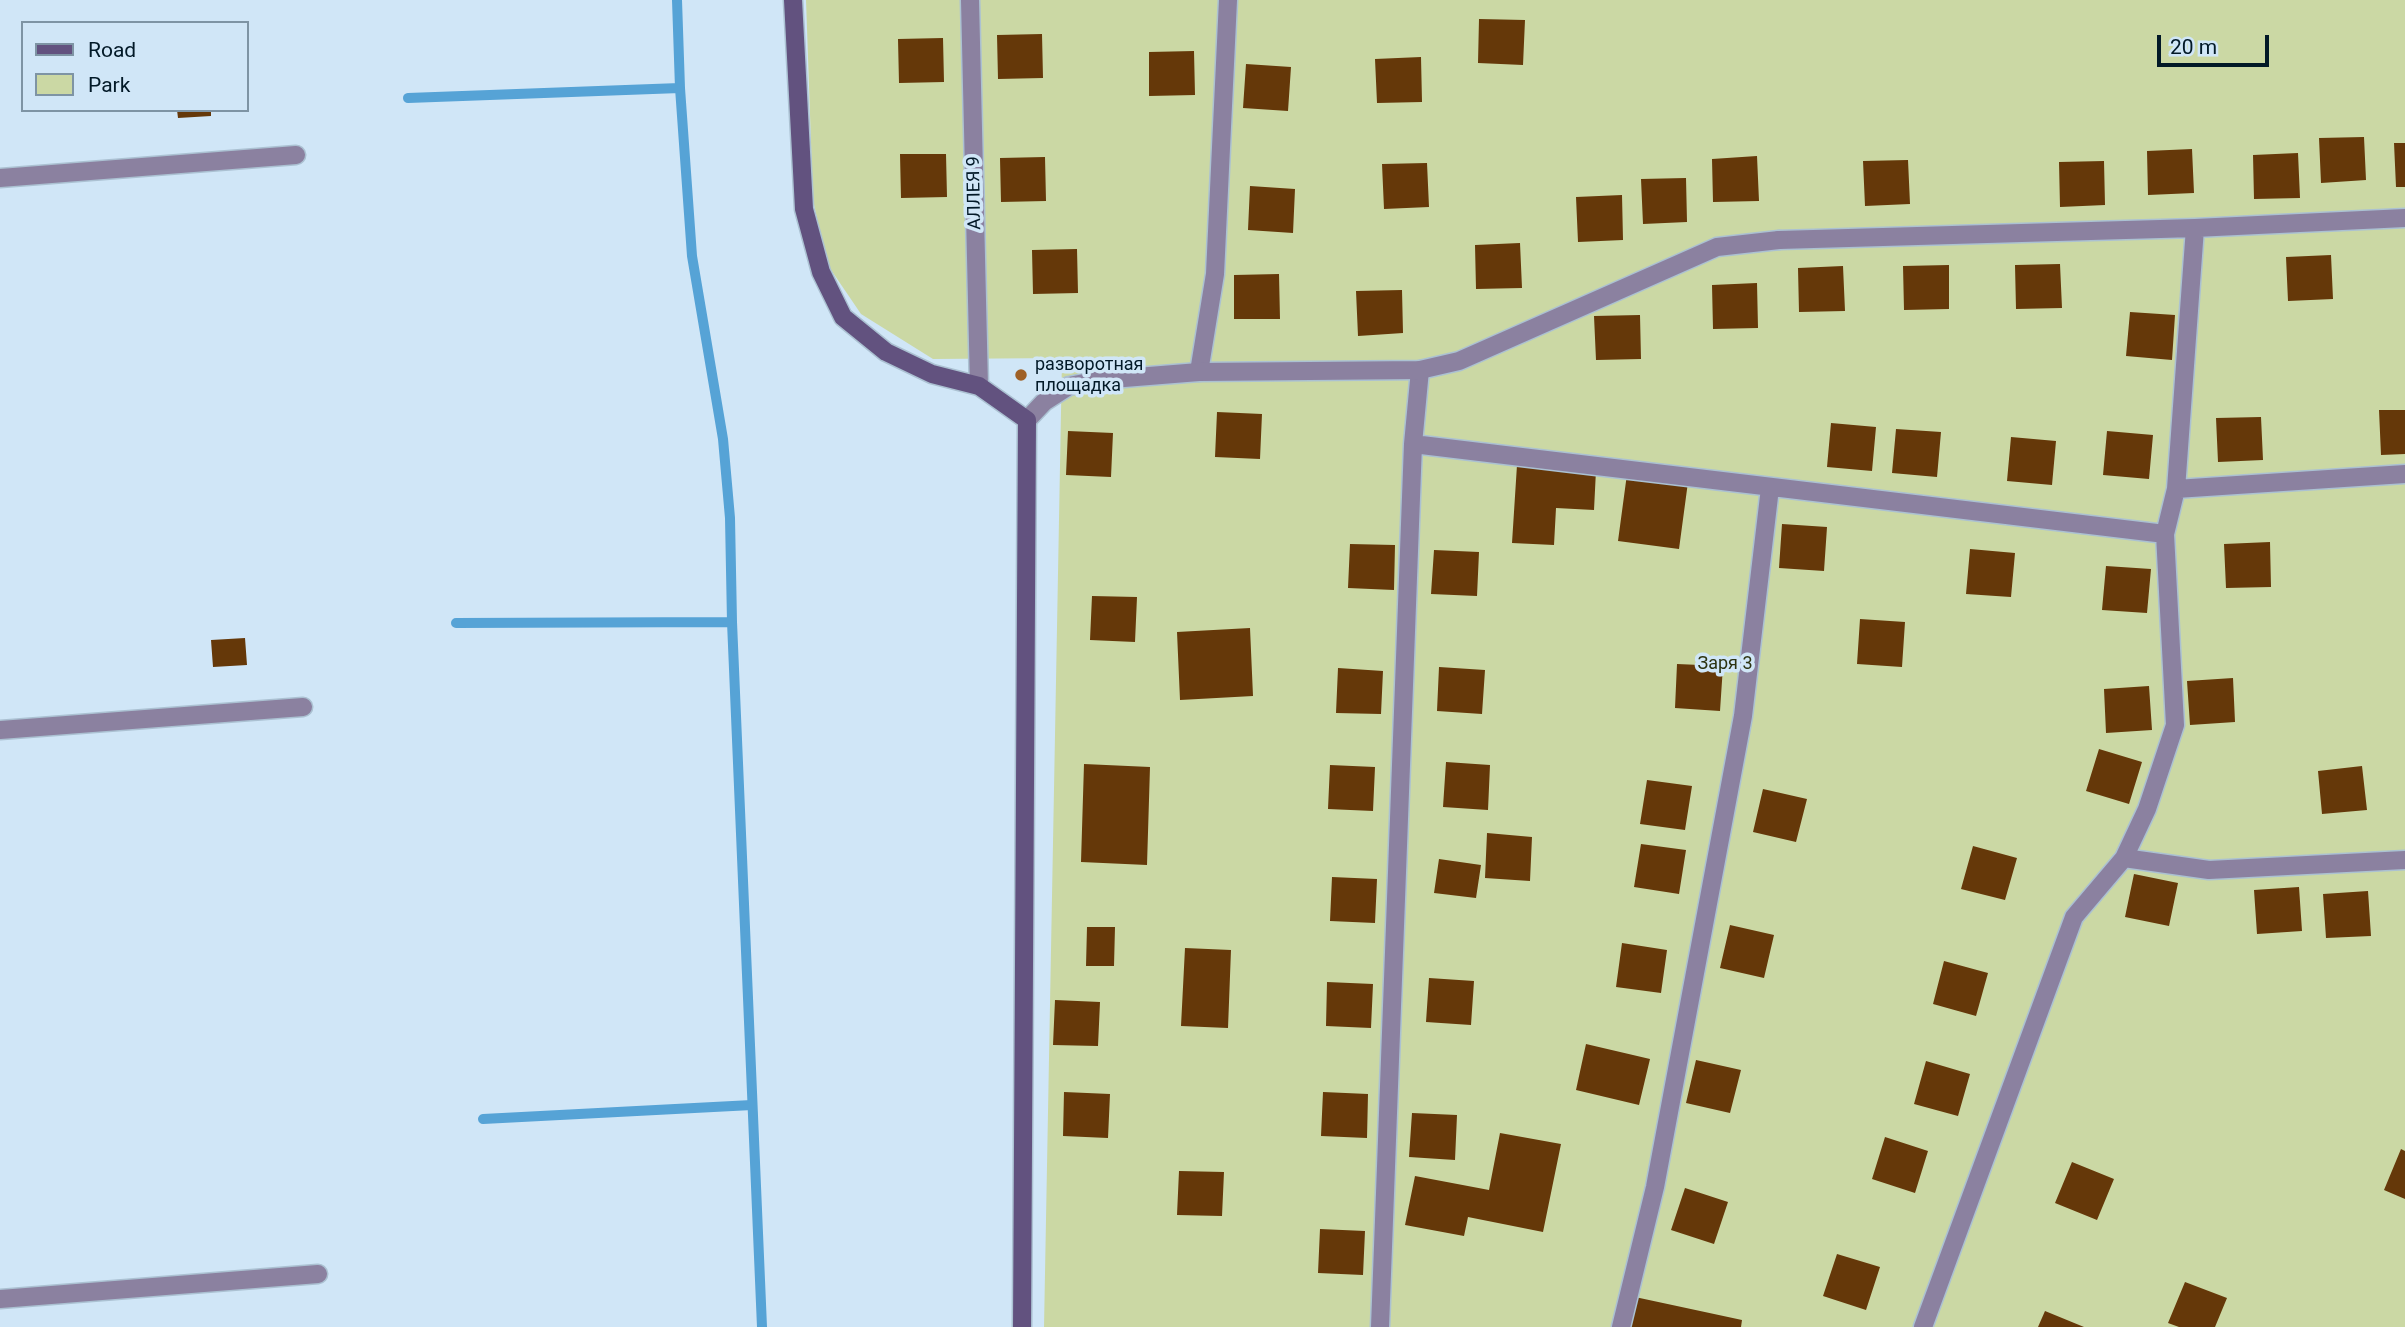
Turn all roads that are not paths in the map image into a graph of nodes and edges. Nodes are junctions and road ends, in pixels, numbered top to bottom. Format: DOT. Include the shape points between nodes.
graph roads {
  1 [pos="793,0"];
  2 [pos="970,0"];
  3 [pos="1228,0"];
  4 [pos="296,155"];
  5 [pos="0,178"];
  6 [pos="2405,218"];
  7 [pos="2195,228"];
  8 [pos="1419,370"];
  9 [pos="1199,372"];
  10 [pos="979,386"];
  11 [pos="1027,420"];
  12 [pos="1413,444"];
  13 [pos="2405,474"];
  14 [pos="1770,488"];
  15 [pos="2176,489"];
  16 [pos="2165,534"];
  17 [pos="303,707"];
  18 [pos="0,730"];
  19 [pos="2124,858"];
  20 [pos="2405,860"];
  21 [pos="318,1274"];
  22 [pos="0,1299"];
  23 [pos="1022,1327"];
  24 [pos="1380,1327"];
  25 [pos="1621,1327"];
  26 [pos="1923,1327"];
  1 -- 10 [label="street" via="804,209 821,272 843,317 886,352 932,374"];
  2 -- 10 [label="street, АЛЛЕЯ 9"];
  3 -- 9 [label="street" via="1215,274"];
  4 -- 5 [label="street"];
  6 -- 7 [label="street"];
  7 -- 8 [label="street" via="1779,240 1717,247 1459,361"];
  7 -- 15 [label="street"];
  8 -- 9 [label="street"];
  8 -- 12 [label="street"];
  9 -- 11 [label="street" via="1069,386"];
  10 -- 11 [label="street"];
  11 -- 23 [label="street"];
  12 -- 14 [label="street"];
  12 -- 24 [label="street"];
  13 -- 15 [label="street"];
  14 -- 16 [label="street"];
  14 -- 25 [label="street" via="1743,716 1655,1187"];
  15 -- 16 [label="street"];
  16 -- 19 [label="street" via="2175,725 2147,809"];
  17 -- 18 [label="street"];
  19 -- 20 [label="street" via="2209,870"];
  19 -- 26 [label="street" via="2074,917"];
  21 -- 22 [label="street"];
}
